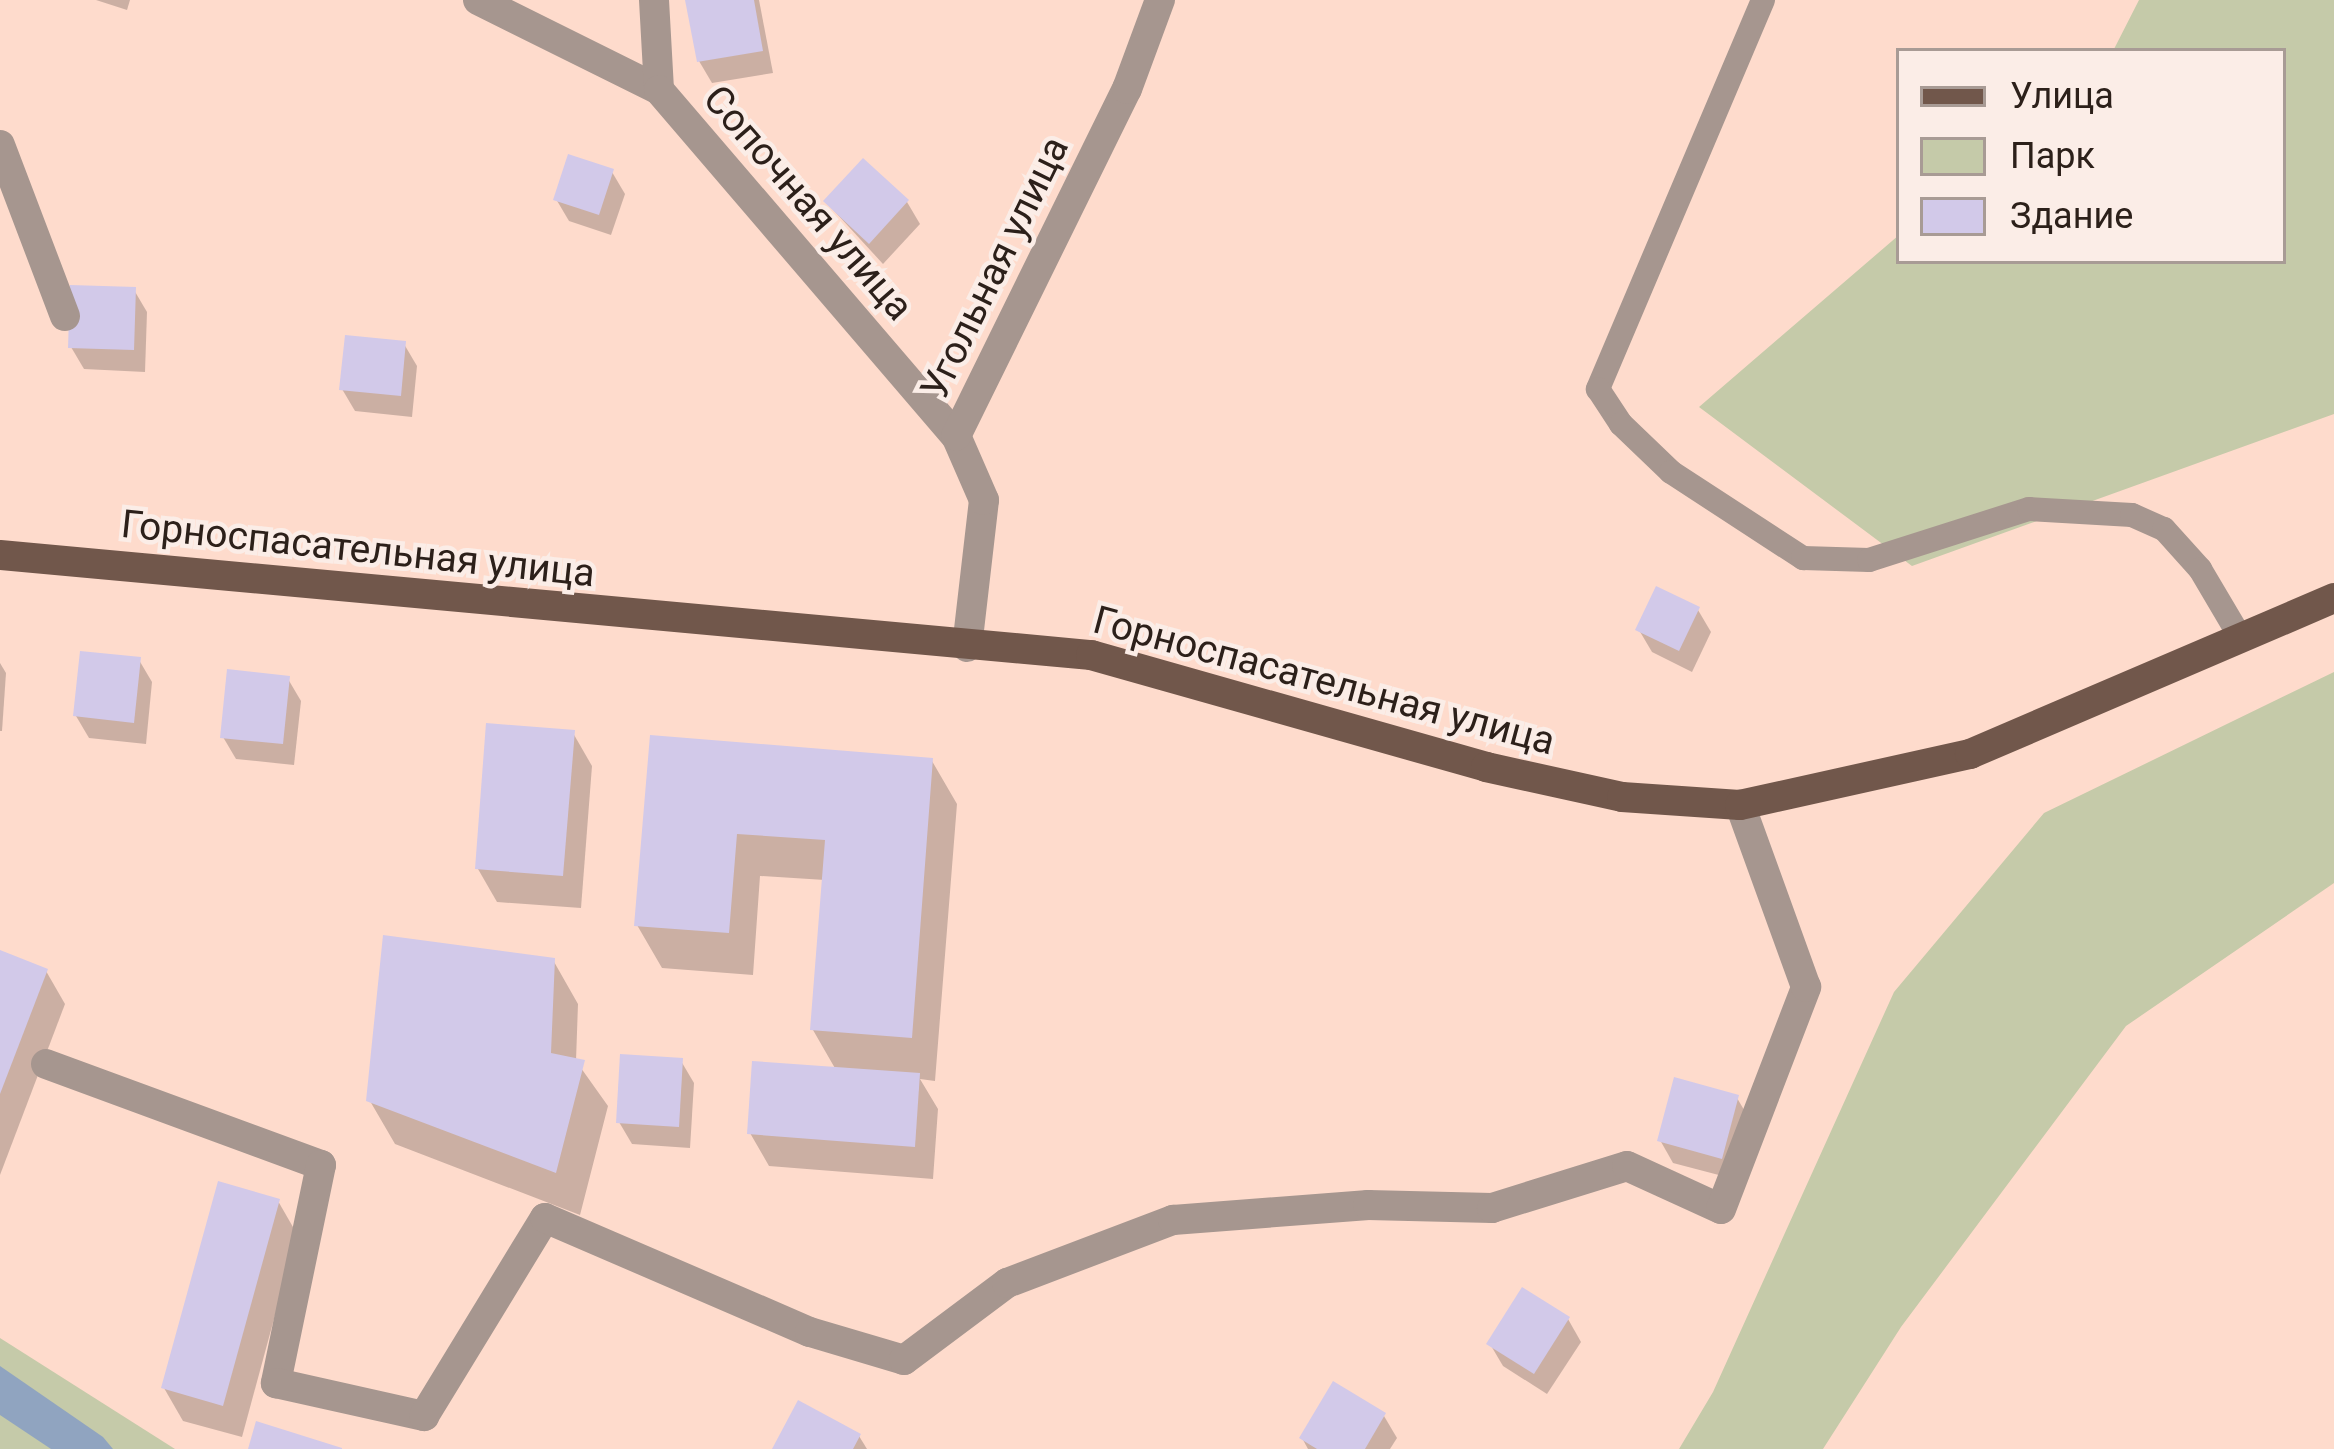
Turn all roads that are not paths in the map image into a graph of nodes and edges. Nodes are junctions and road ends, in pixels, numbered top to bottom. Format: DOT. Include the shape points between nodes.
graph roads {
  1 [pos="478,0"];
  2 [pos="654,0"];
  3 [pos="1160,0"];
  4 [pos="1763,0"];
  5 [pos="658,90"];
  6 [pos="0,145"];
  7 [pos="64,316"];
  8 [pos="956,436"];
  9 [pos="0,554"];
  10 [pos="2334,598"];
  11 [pos="2242,640"];
  12 [pos="967,646"];
  13 [pos="1740,805"];
  14 [pos="46,1064"];
  1 -- 5 [label="street"];
  2 -- 5 [label="street, Сопочная улица"];
  3 -- 8 [label="street, Угольная улица" via="1127,89"];
  4 -- 11 [label="lane" via="1598,388 1621,424 1671,472 1803,558 1869,560 2030,509 2132,514 2164,529 2200,569"];
  5 -- 8 [label="street, Сопочная улица"];
  6 -- 7 [label="street"];
  8 -- 12 [label="street, Угольная улица" via="984,500"];
  9 -- 12 [label="main road, Горноспасательная улица"];
  10 -- 11 [label="main road, Горноспасательная улица"];
  11 -- 13 [label="main road, Горноспасательная улица" via="1970,754"];
  12 -- 13 [label="main road, Горноспасательная улица" via="1091,656 1622,797"];
  13 -- 14 [label="street" via="1806,987 1720,1209 1627,1166 1492,1208 1368,1205 1173,1220 1007,1283 904,1360 810,1332 545,1218 424,1417 277,1383 321,1165"];
}
